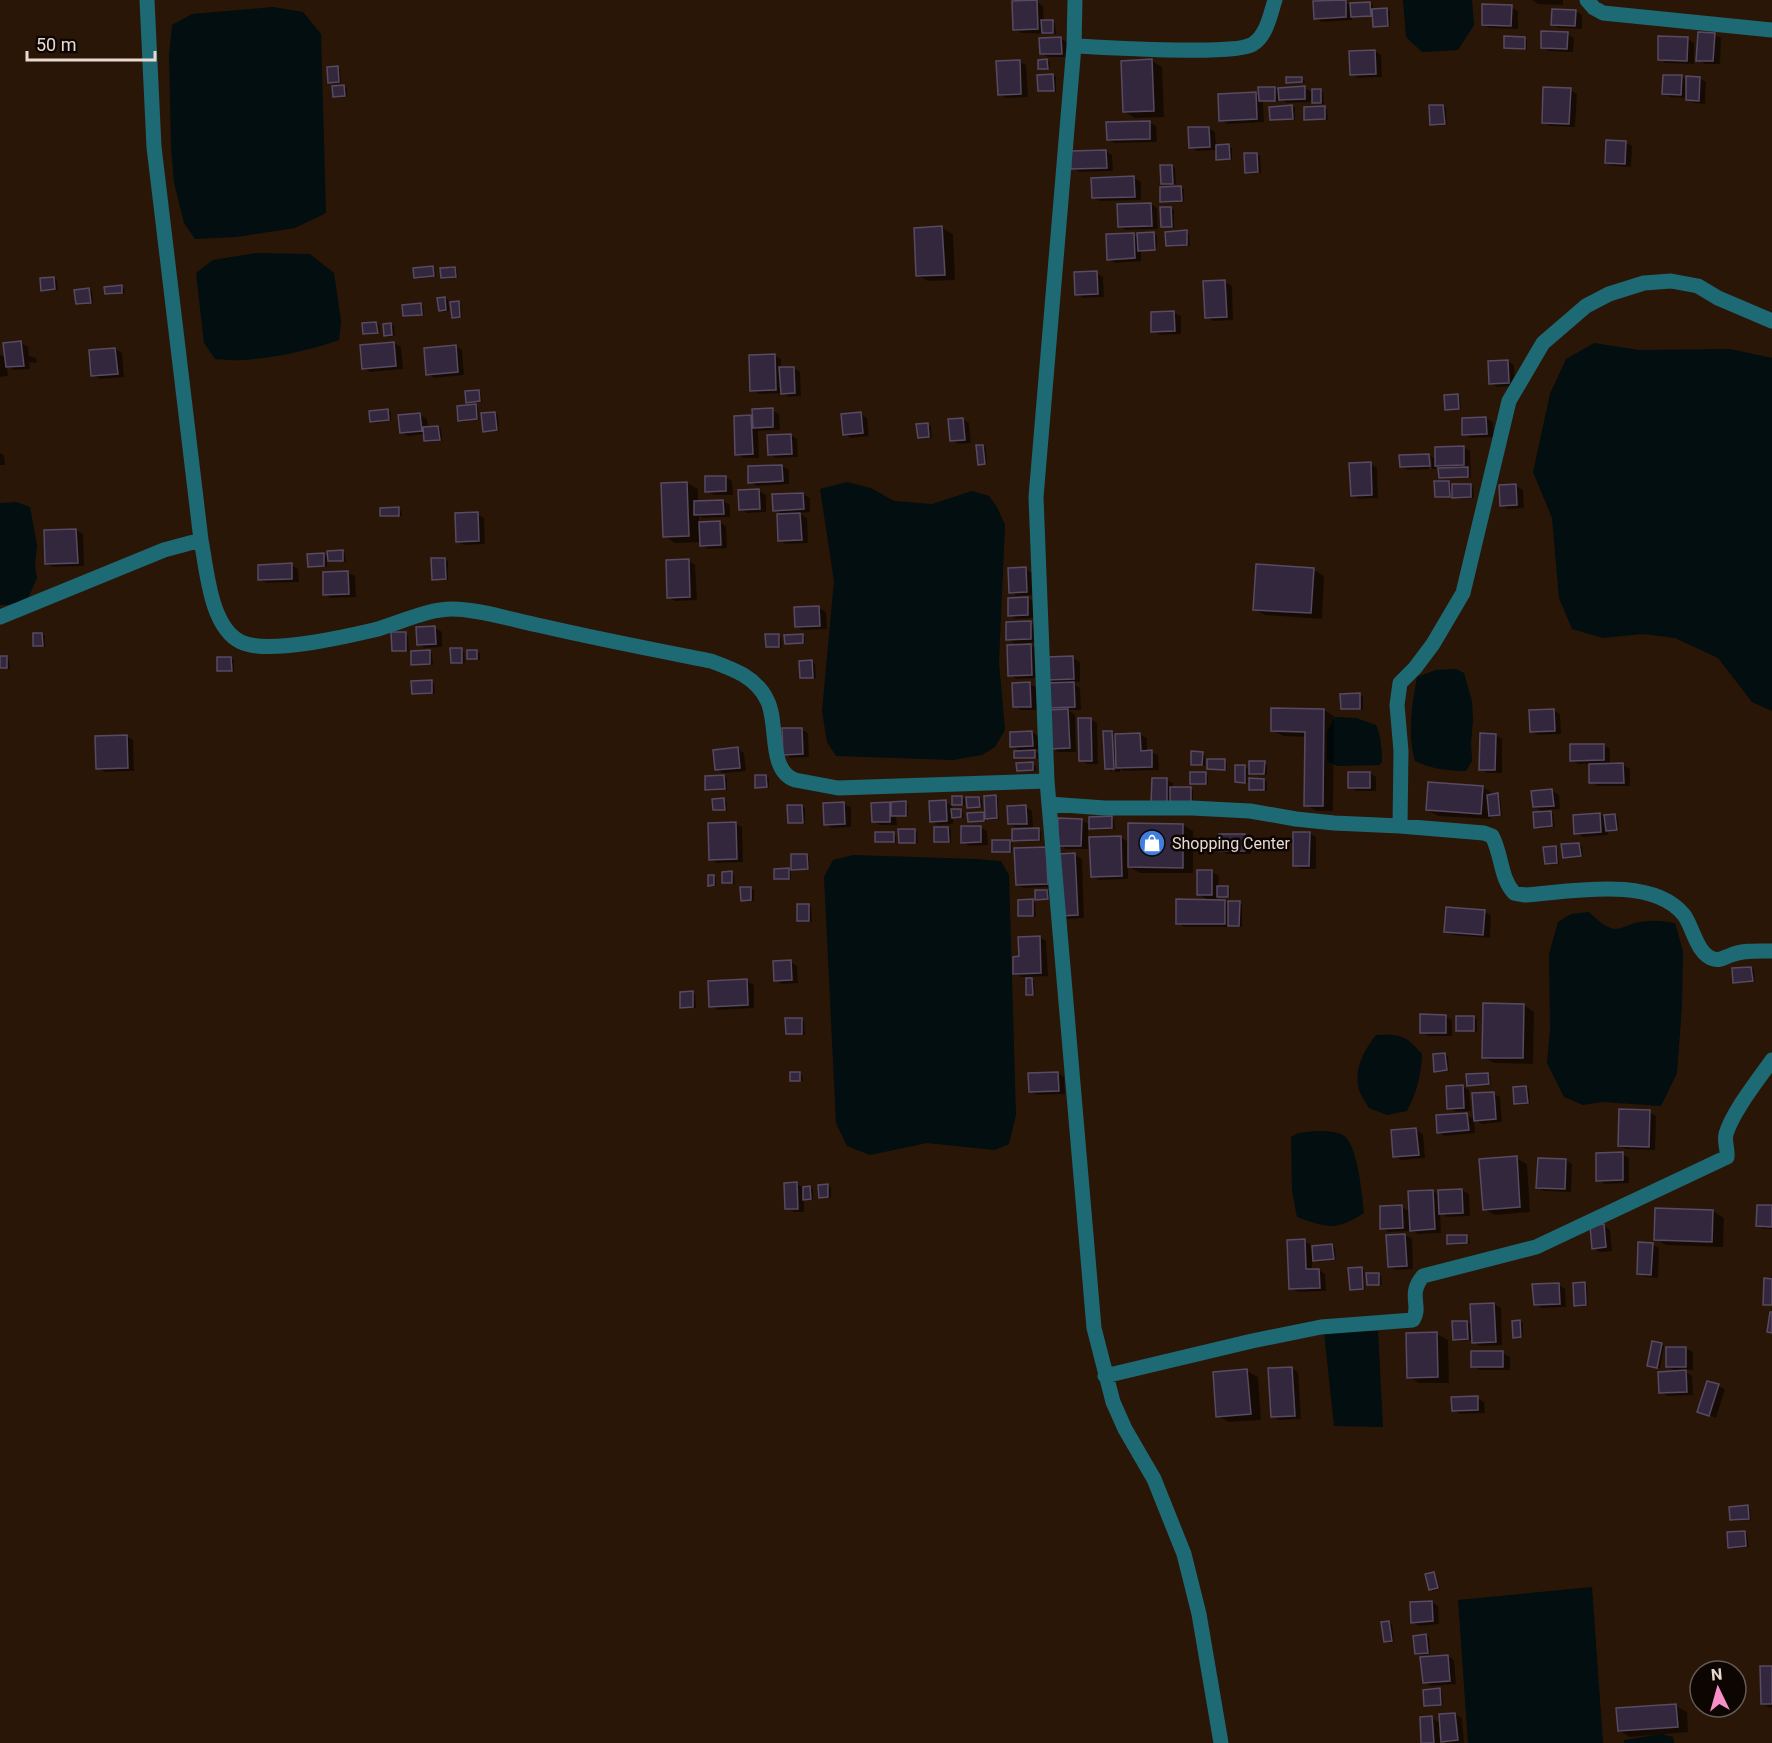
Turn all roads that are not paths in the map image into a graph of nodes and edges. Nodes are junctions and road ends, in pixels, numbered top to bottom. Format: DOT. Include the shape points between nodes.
graph roads {
  1 [pos="147,0"];
  2 [pos="1075,0"];
  3 [pos="1275,0"];
  4 [pos="1587,0"];
  5 [pos="1772,30"];
  6 [pos="1074,46"];
  7 [pos="1772,321"];
  8 [pos="201,540"];
  9 [pos="0,617"];
  10 [pos="1047,781"];
  11 [pos="1049,804"];
  12 [pos="1400,826"];
  13 [pos="1772,951"];
  14 [pos="1772,1060"];
  15 [pos="1105,1376"];
  16 [pos="1221,1743"];
  1 -- 8 [label="street" via="154,147"];
  2 -- 6 [label="street"];
  3 -- 6 [label="street" via="1261,36 1245,48"];
  4 -- 5 [label="street" via="1603,13"];
  6 -- 10 [label="street" via="1036,497"];
  7 -- 12 [label="street" via="1698,286 1671,281 1644,283 1586,306 1543,343 1509,401 1463,593 1432,644 1400,683 1396,705 1401,751"];
  8 -- 9 [label="street" via="164,550"];
  8 -- 10 [label="street" via="217,614 224,628 242,643 284,648 454,609 739,670 768,701 779,766 788,778 838,788"];
  10 -- 11 [label="street"];
  11 -- 12 [label="street" via="1250,811 1334,824"];
  11 -- 15 [label="street" via="1094,1328"];
  12 -- 13 [label="street" via="1492,836 1505,882 1514,893 1617,889 1652,893 1683,914 1706,955 1714,959 1734,953"];
  14 -- 15 [label="street" via="1726,1133 1727,1157 1536,1247 1423,1276 1414,1290 1413,1320 1322,1327"];
  15 -- 16 [label="street" via="1125,1429 1154,1479 1185,1554"];
}
